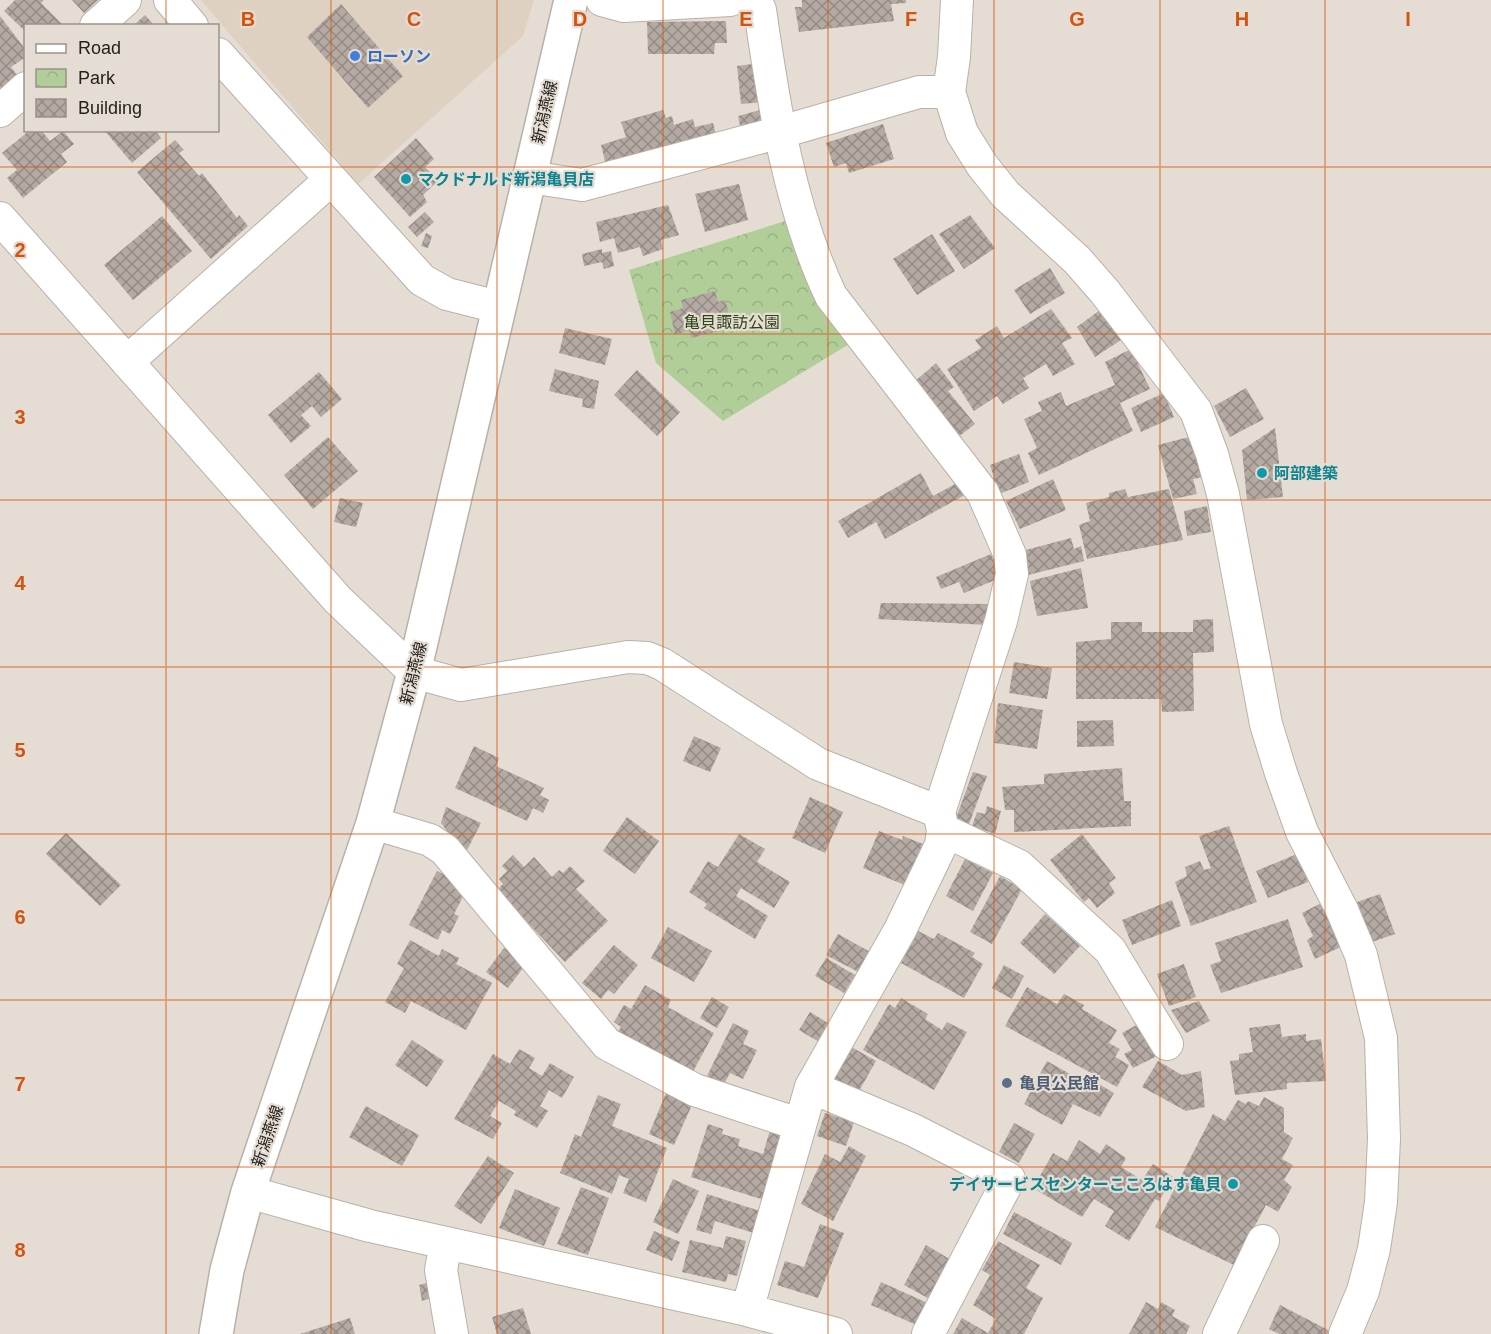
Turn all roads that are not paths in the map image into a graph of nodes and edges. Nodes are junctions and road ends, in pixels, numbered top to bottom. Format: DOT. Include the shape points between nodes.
graph roads {
  1 [pos="125,0"];
  2 [pos="170,0"];
  3 [pos="571,0"];
  4 [pos="602,0"];
  5 [pos="729,0"];
  6 [pos="755,0"];
  7 [pos="957,0"];
  8 [pos="98,24"];
  9 [pos="190,24"];
  10 [pos="219,55"];
  11 [pos="24,90"];
  12 [pos="949,92"];
  13 [pos="0,111"];
  14 [pos="781,132"];
  15 [pos="529,177"];
  16 [pos="330,180"];
  17 [pos="0,218"];
  18 [pos="498,307"];
  19 [pos="127,362"];
  20 [pos="414,672"];
  21 [pos="941,821"];
  22 [pos="373,823"];
  23 [pos="1167,1044"];
  24 [pos="811,1087"];
  25 [pos="798,1124"];
  26 [pos="248,1192"];
  27 [pos="1263,1240"];
  28 [pos="446,1243"];
  29 [pos="764,1320"];
  30 [pos="216,1334"];
  31 [pos="452,1334"];
  32 [pos="836,1334"];
  33 [pos="928,1334"];
  34 [pos="1219,1334"];
  35 [pos="1345,1334"];
  1 -- 8 [label="street"];
  2 -- 9 [label="street"];
  3 -- 15 [label="main road, 新潟燕線"];
  4 -- 5 [label="street" via="624,6"];
  6 -- 14 [label="street"];
  7 -- 12 [label="street"];
  10 -- 16 [label="street"];
  11 -- 13 [label="street"];
  12 -- 14 [label="street" via="919,92"];
  12 -- 35 [label="street" via="962,133 982,165 1005,194 1077,260 1105,292 1196,411 1212,454 1266,724 1302,832 1361,955 1381,1038 1381,1202 1366,1281"];
  14 -- 15 [label="street" via="582,184"];
  14 -- 21 [label="street" via="799,212 831,296 983,493 1010,555 1012,574 1001,621"];
  15 -- 18 [label="main road, 新潟燕線"];
  16 -- 18 [label="street" via="422,280 447,294"];
  16 -- 19 [label="street"];
  17 -- 19 [label="street"];
  18 -- 20 [label="main road, 新潟燕線"];
  19 -- 20 [label="street" via="338,600"];
  20 -- 21 [label="street" via="461,685 628,657 647,658 818,764"];
  20 -- 22 [label="main road, 新潟燕線"];
  21 -- 23 [label="street" via="1019,866 1110,950"];
  21 -- 24 [label="street" via="941,845 900,930"];
  22 -- 25 [label="street" via="430,840 444,850 607,1044 694,1090"];
  22 -- 26 [label="main road, 新潟燕線"];
  24 -- 25 [label="street"];
  24 -- 33 [label="street" via="913,1130 1009,1179"];
  25 -- 29 [label="street"];
  26 -- 28 [label="street"];
  26 -- 30 [label="main road, 新潟燕線" via="227,1270"];
  27 -- 34 [label="street"];
  28 -- 29 [label="street"];
  28 -- 31 [label="street" via="441,1270"];
  29 -- 32 [label="street"];
}
